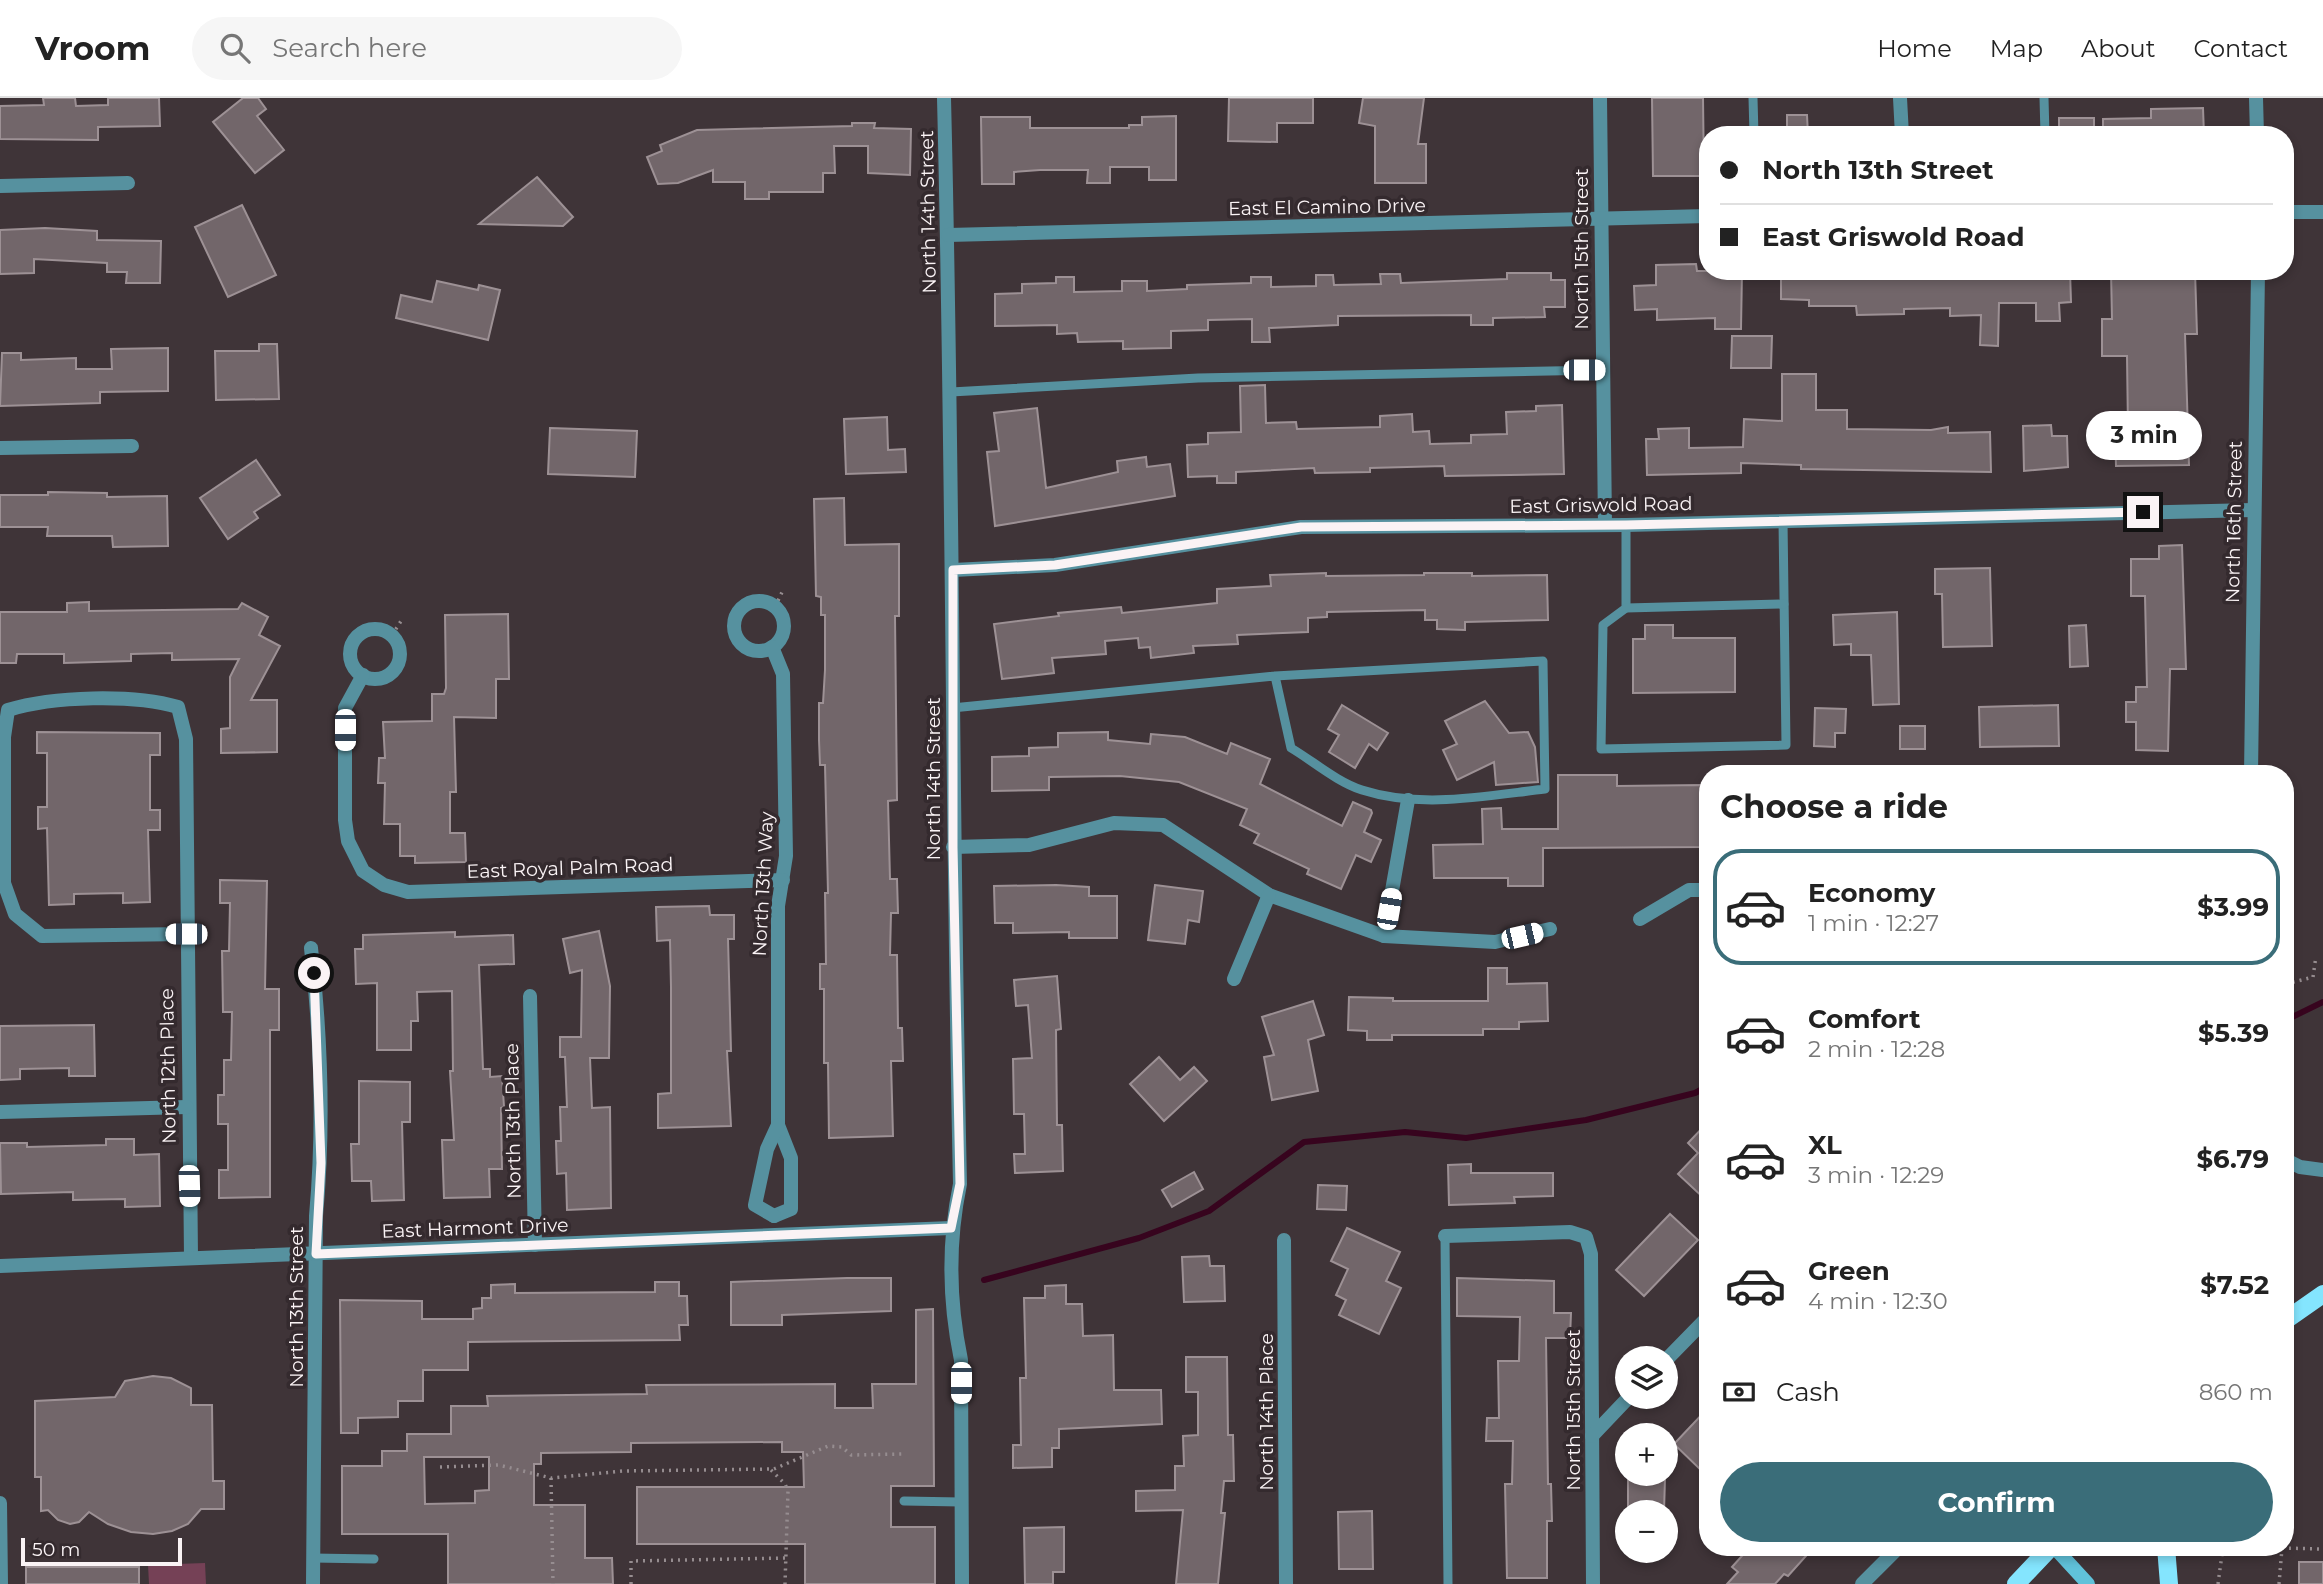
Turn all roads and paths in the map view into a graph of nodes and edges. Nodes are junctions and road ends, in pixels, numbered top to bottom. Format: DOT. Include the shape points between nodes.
graph roads {
  1 [pos="944,98"];
  2 [pos="1600,98"];
  3 [pos="1753,98"];
  4 [pos="1900,98"];
  5 [pos="2044,98"];
  6 [pos="2256,98"];
  7 [pos="1754,126"];
  8 [pos="1902,126"];
  9 [pos="2045,126"];
  10 [pos="2257,126"];
  11 [pos="128,183"];
  12 [pos="0,186"];
  13 [pos="2294,212"];
  14 [pos="2323,212"];
  15 [pos="1699,216"];
  16 [pos="1600,219"];
  17 [pos="947,235"];
  18 [pos="2258,280"];
  19 [pos="1601,370"];
  20 [pos="951,392"];
  21 [pos="132,446"];
  22 [pos="0,448"];
  23 [pos="2253,510"];
  24 [pos="1783,521"];
  25 [pos="1605,525"];
  26 [pos="1626,525"];
  27 [pos="953,570"];
  28 [pos="784,588"];
  29 [pos="1784,604"];
  30 [pos="775,607"];
  31 [pos="1626,608"];
  32 [pos="403,618"];
  33 [pos="392,635"];
  34 [pos="772,647"];
  35 [pos="363,676"];
  36 [pos="1275,676"];
  37 [pos="952,708"];
  38 [pos="2251,765"];
  39 [pos="1408,800"];
  40 [pos="953,847"];
  41 [pos="782,880"];
  42 [pos="1699,890"];
  43 [pos="1269,895"];
  44 [pos="1640,919"];
  45 [pos="1549,929"];
  46 [pos="186,934"];
  47 [pos="1384,936"];
  48 [pos="311,947"];
  49 [pos="2316,956"];
  50 [pos="1234,979"];
  51 [pos="2294,982"];
  52 [pos="530,996"];
  53 [pos="187,1107"];
  54 [pos="0,1112"];
  55 [pos="778,1125"];
  56 [pos="2294,1164"];
  57 [pos="2323,1170"];
  58 [pos="774,1216"];
  59 [pos="951,1228"];
  60 [pos="1445,1236"];
  61 [pos="774,1237"];
  62 [pos="1284,1240"];
  63 [pos="535,1245"];
  64 [pos="316,1254"];
  65 [pos="191,1258"];
  66 [pos="0,1266"];
  67 [pos="2323,1294"];
  68 [pos="2294,1314"];
  69 [pos="1699,1326"];
  70 [pos="1678,1348"];
  71 [pos="1618,1409"];
  72 [pos="1592,1436"];
  73 [pos="904,1454"];
  74 [pos="440,1467"];
  75 [pos="771,1469"];
  76 [pos="551,1478"];
  77 [pos="904,1501"];
  78 [pos="961,1502"];
  79 [pos="0,1503"];
  80 [pos="2294,1548"];
  81 [pos="2320,1549"];
  82 [pos="1890,1556"];
  83 [pos="2044,1556"];
  84 [pos="2062,1556"];
  85 [pos="2167,1556"];
  86 [pos="2222,1556"];
  87 [pos="2281,1556"];
  88 [pos="313,1558"];
  89 [pos="785,1558"];
  90 [pos="374,1559"];
  91 [pos="1,1584"];
  92 [pos="313,1584"];
  93 [pos="553,1584"];
  94 [pos="631,1584"];
  95 [pos="785,1584"];
  96 [pos="962,1584"];
  97 [pos="1286,1584"];
  98 [pos="1448,1584"];
  99 [pos="1594,1584"];
  100 [pos="1862,1584"];
  101 [pos="2016,1584"];
  102 [pos="2088,1584"];
  103 [pos="2169,1584"];
  104 [pos="2218,1584"];
  105 [pos="2279,1584"];
  1 -- 17 [label="street, North 14th Street"];
  2 -- 16 [label="street, North 15th Street"];
  3 -- 7 [label="lane"];
  4 -- 8 [label="street"];
  5 -- 9 [label="lane"];
  6 -- 10 [label="street"];
  11 -- 12 [label="street"];
  13 -- 14 [label="street"];
  15 -- 16 [label="street, East El Camino Drive"];
  16 -- 17 [label="street, East El Camino Drive"];
  16 -- 19 [label="street, North 15th Street"];
  17 -- 20 [label="street, North 14th Street"];
  18 -- 23 [label="street, North 16th Street"];
  19 -- 20 [label="lane" via="1198,378"];
  19 -- 25 [label="street, North 15th Street"];
  20 -- 27 [label="street, North 14th Street"];
  21 -- 22 [label="street"];
  23 -- 24 [label="street, East Griswold Road"];
  23 -- 38 [label="street, North 16th Street"];
  24 -- 26 [label="street, East Griswold Road"];
  24 -- 29 [label="lane"];
  25 -- 26 [label="street, East Griswold Road"];
  25 -- 27 [label="street, East Griswold Road" via="1301,527 1055,565"];
  26 -- 31 [label="lane"];
  27 -- 37 [label="street, North 14th Street"];
  28 -- 30 [label="path"];
  29 -- 31 [label="lane"];
  29 -- 31 [label="lane" via="1786,745 1601,749 1603,625"];
  30 -- 34 [label="street" via="784,627"];
  30 -- 34 [label="street" via="753,601 739,609 733,624 743,645 757,650"];
  32 -- 33 [label="path"];
  33 -- 35 [label="street" via="400,652 397,667 385,677"];
  33 -- 35 [label="street" via="373,629 354,641 350,656"];
  34 -- 41 [label="street, North 13th Way" via="783,674 786,856"];
  35 -- 41 [label="street, East Royal Palm Road" via="345,708 345,820 348,841 363,871 384,885 408,892"];
  36 -- 37 [label="lane"];
  36 -- 39 [label="lane" via="1291,748 1359,789"];
  36 -- 39 [label="lane" via="1543,661 1545,789"];
  37 -- 40 [label="street, North 14th Street"];
  39 -- 47 [label="street"];
  40 -- 43 [label="street" via="1028,845 1114,823 1163,825"];
  40 -- 59 [label="street, North 14th Street" via="960,1184"];
  41 -- 55 [label="street, North 13th Way" via="778,906"];
  42 -- 44 [label="street" via="1689,890"];
  43 -- 47 [label="street"];
  43 -- 50 [label="street"];
  45 -- 47 [label="street" via="1495,942"];
  46 -- 46 [label="street, North 12th Place" via="42,936 15,914 4,883 8,710 36,702 152,699 178,706 186,739"];
  46 -- 53 [label="street, North 12th Place"];
  48 -- 64 [label="street, North 13th Street" via="317,999 320,1149"];
  49 -- 51 [label="path" via="2313,977"];
  52 -- 63 [label="street, North 13th Place"];
  53 -- 54 [label="street"];
  53 -- 65 [label="street, North 12th Place"];
  55 -- 58 [label="street, North 13th Way" via="791,1158 791,1209"];
  55 -- 58 [label="street, North 13th Way" via="767,1149 755,1205"];
  56 -- 57 [label="street"];
  58 -- 61 [label="street"];
  59 -- 61 [label="street, East Harmont Drive"];
  59 -- 78 [label="street, North 14th Street" via="954,1327 961,1360"];
  60 -- 72 [label="street, North 15th Street" via="1570,1232 1586,1237 1591,1254"];
  60 -- 98 [label="lane"];
  61 -- 63 [label="street, East Harmont Drive"];
  62 -- 97 [label="street, North 14th Place"];
  63 -- 64 [label="street, East Harmont Drive"];
  64 -- 65 [label="street, East Harmont Drive"];
  64 -- 88 [label="street, North 13th Street"];
  65 -- 66 [label="street, East Harmont Drive"];
  67 -- 68 [label="main road"];
  69 -- 70 [label="street"];
  71 -- 72 [label="street"];
  72 -- 99 [label="street, North 15th Street"];
  73 -- 75 [label="path" via="851,1455 842,1447 828,1446"];
  74 -- 76 [label="path" via="499,1465"];
  75 -- 76 [label="path" via="623,1471"];
  75 -- 89 [label="path" via="788,1491"];
  76 -- 93 [label="path"];
  77 -- 78 [label="lane"];
  78 -- 96 [label="street, North 14th Street"];
  79 -- 91 [label="street"];
  80 -- 81 [label="path"];
  82 -- 100 [label="street"];
  83 -- 101 [label="main road"];
  84 -- 102 [label="main road"];
  85 -- 103 [label="main road"];
  86 -- 104 [label="path"];
  87 -- 105 [label="path"];
  88 -- 90 [label="lane"];
  88 -- 92 [label="street, North 13th Street"];
  89 -- 94 [label="path" via="631,1560"];
  89 -- 95 [label="path"];
}
